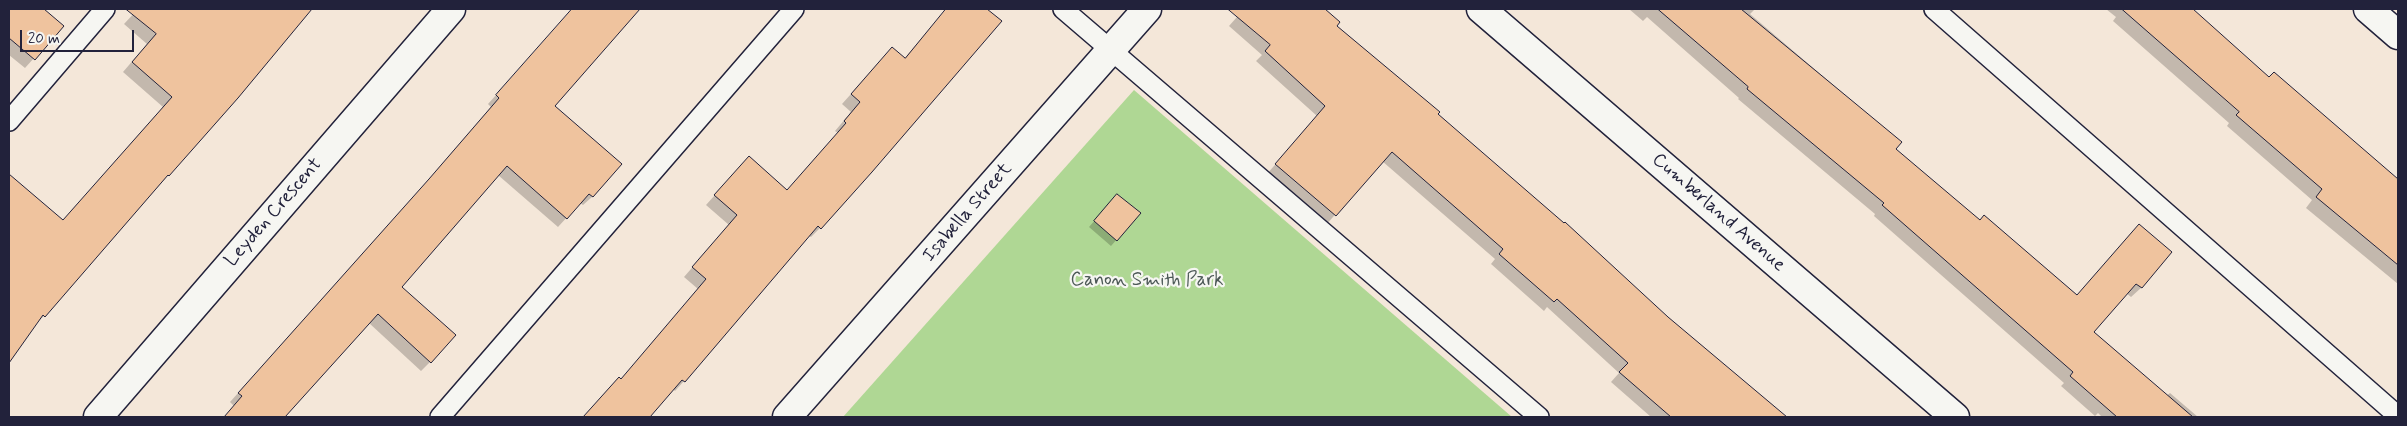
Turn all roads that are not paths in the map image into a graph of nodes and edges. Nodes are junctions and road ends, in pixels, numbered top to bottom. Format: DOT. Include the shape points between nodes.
graph roads {
  1 [pos="105,9"];
  2 [pos="451,9"];
  3 [pos="794,9"];
  4 [pos="1063,9"];
  5 [pos="1147,9"];
  6 [pos="1481,9"];
  7 [pos="1934,9"];
  8 [pos="2368,9"];
  9 [pos="2398,35"];
  10 [pos="1112,50"];
  11 [pos="9,122"];
  12 [pos="2398,416"];
  13 [pos="98,417"];
  14 [pos="440,417"];
  15 [pos="788,417"];
  16 [pos="1539,417"];
  17 [pos="1955,417"];
  1 -- 11 [label="lane"];
  2 -- 13 [label="street, Leyden Crescent"];
  3 -- 14 [label="lane"];
  4 -- 10 [label="lane"];
  5 -- 10 [label="street, Isabella Street"];
  6 -- 17 [label="street, Cumberland Avenue"];
  7 -- 12 [label="lane"];
  8 -- 9 [label="street"];
  10 -- 15 [label="street, Isabella Street"];
  10 -- 16 [label="lane"];
}
